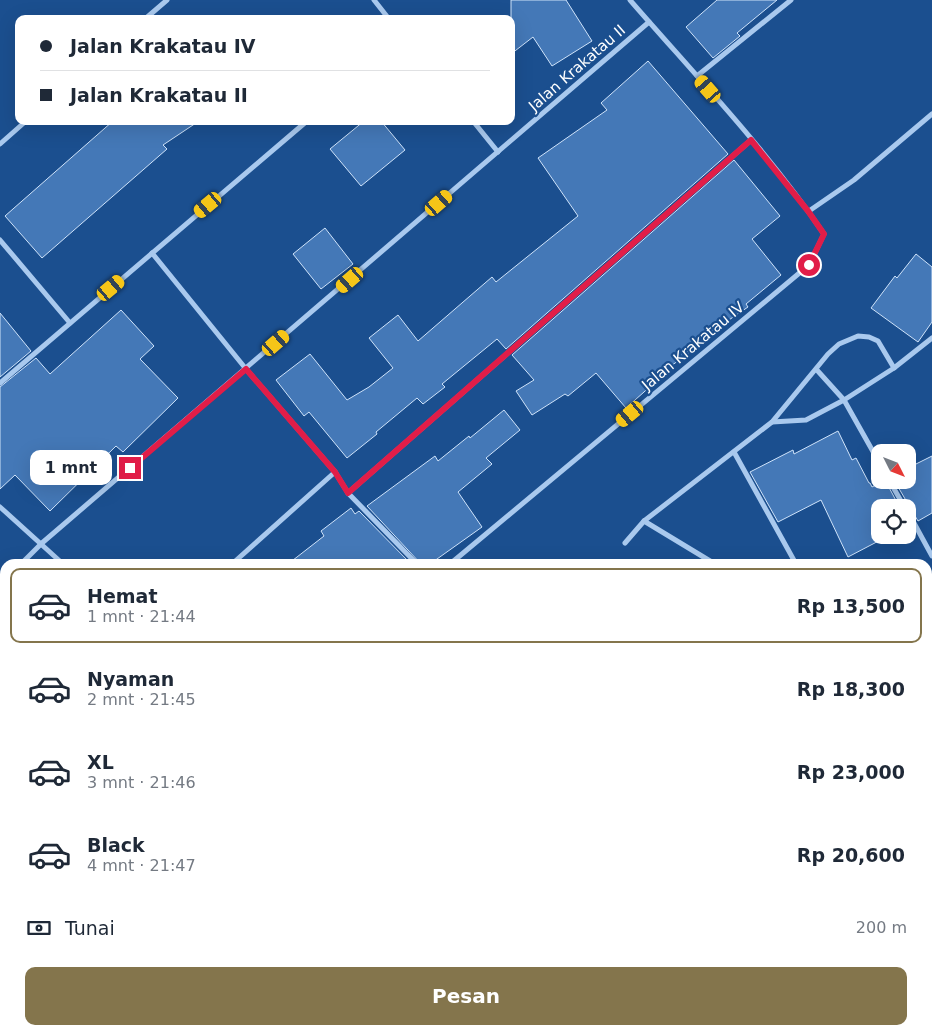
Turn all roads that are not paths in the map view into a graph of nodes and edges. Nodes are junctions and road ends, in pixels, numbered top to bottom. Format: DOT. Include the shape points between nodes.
graph roads {
  1 [pos="167,0"];
  2 [pos="374,0"];
  3 [pos="630,0"];
  4 [pos="791,0"];
  5 [pos="150,15"];
  6 [pos="386,15"];
  7 [pos="649,22"];
  8 [pos="697,76"];
  9 [pos="932,114"];
  10 [pos="21,125"];
  11 [pos="302,125"];
  12 [pos="476,125"];
  13 [pos="751,140"];
  14 [pos="0,144"];
  15 [pos="498,152"];
  16 [pos="808,211"];
  17 [pos="0,240"];
  18 [pos="152,253"];
  19 [pos="70,323"];
  20 [pos="932,338"];
  21 [pos="894,368"];
  22 [pos="246,369"];
  23 [pos="816,369"];
  24 [pos="0,383"];
  25 [pos="844,400"];
  26 [pos="772,422"];
  27 [pos="871,448"];
  28 [pos="734,452"];
  29 [pos="335,472"];
  30 [pos="348,493"];
  31 [pos="0,507"];
  32 [pos="644,521"];
  33 [pos="916,527"];
  34 [pos="625,543"];
  35 [pos="42,544"];
  36 [pos="932,556"];
  37 [pos="26,559"];
  38 [pos="58,559"];
  39 [pos="238,559"];
  40 [pos="412,559"];
  41 [pos="456,559"];
  42 [pos="707,559"];
  43 [pos="793,559"];
  1 -- 5 [label="street"];
  2 -- 6 [label="street"];
  3 -- 7 [label="street"];
  4 -- 8 [label="street"];
  7 -- 8 [label="street"];
  7 -- 15 [label="street, Jalan Krakatau II"];
  8 -- 13 [label="street"];
  9 -- 16 [label="street" via="854,180"];
  10 -- 14 [label="street"];
  11 -- 18 [label="street"];
  12 -- 15 [label="street"];
  13 -- 16 [label="street"];
  13 -- 30 [label="street"];
  15 -- 22 [label="street, Jalan Krakatau II"];
  16 -- 41 [label="street, Jalan Krakatau IV" via="824,234 809,265"];
  17 -- 19 [label="street"];
  18 -- 19 [label="street"];
  18 -- 22 [label="street"];
  19 -- 24 [label="street"];
  20 -- 21 [label="street"];
  21 -- 23 [label="street" via="878,342 858,336 839,344"];
  21 -- 25 [label="street"];
  22 -- 29 [label="street"];
  22 -- 35 [label="street, Jalan Krakatau II"];
  23 -- 25 [label="street"];
  23 -- 26 [label="street"];
  25 -- 26 [label="street" via="806,420"];
  25 -- 27 [label="street"];
  26 -- 28 [label="street"];
  28 -- 32 [label="street"];
  28 -- 43 [label="street"];
  29 -- 30 [label="street"];
  29 -- 39 [label="street"];
  30 -- 40 [label="street"];
  31 -- 35 [label="street"];
  32 -- 34 [label="street"];
  32 -- 42 [label="street"];
  33 -- 36 [label="street"];
  35 -- 37 [label="street, Jalan Krakatau II"];
  35 -- 38 [label="street"];
}
